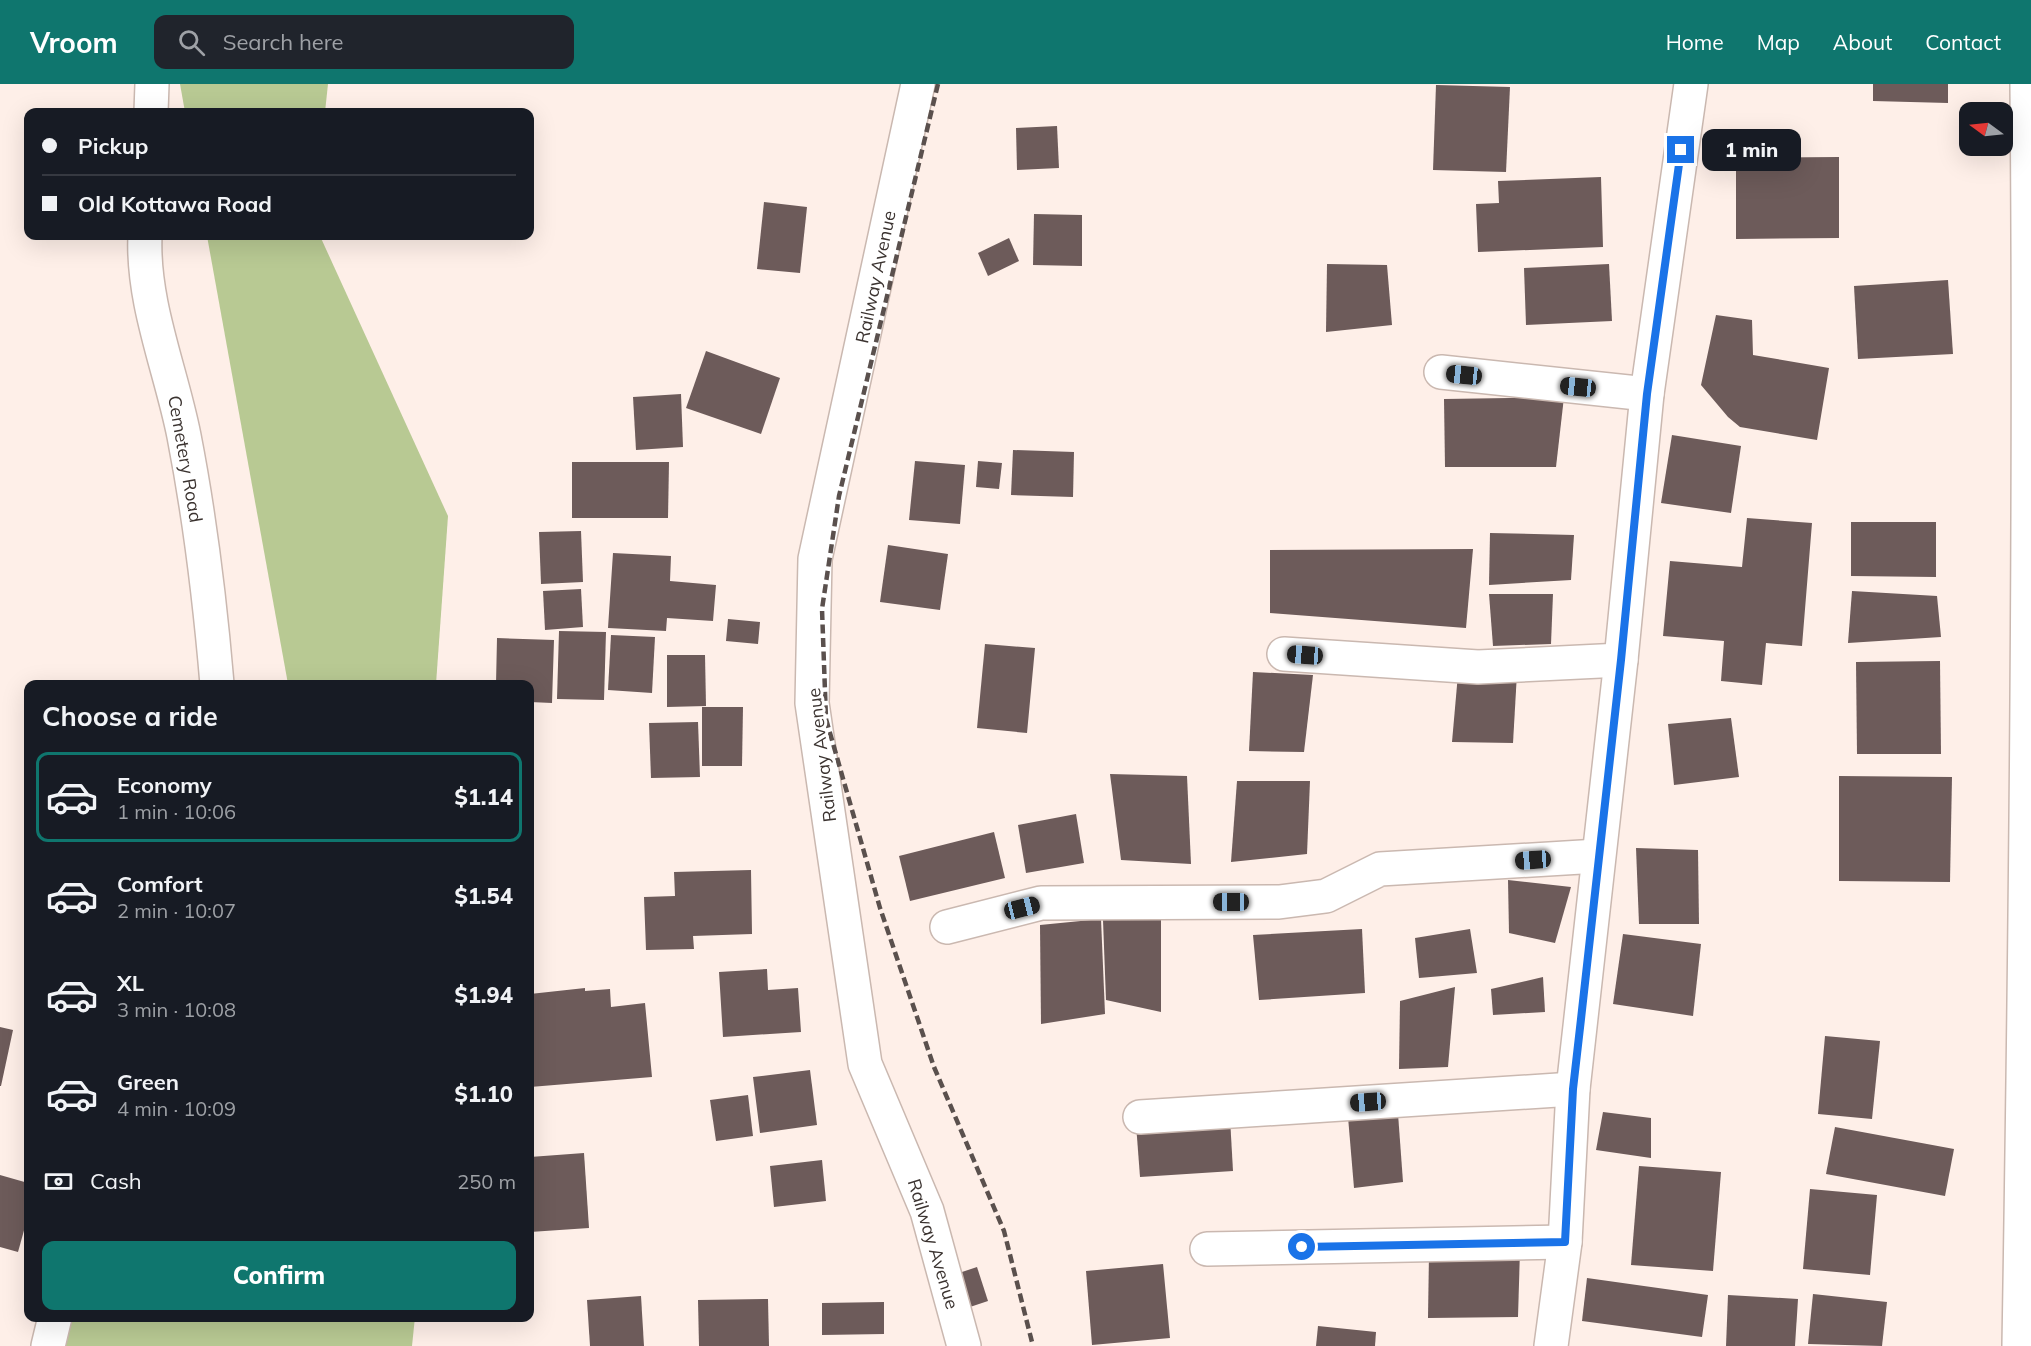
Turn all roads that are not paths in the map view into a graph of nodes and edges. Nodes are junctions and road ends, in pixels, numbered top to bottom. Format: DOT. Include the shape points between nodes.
graph roads {
  1 [pos="152,84"];
  2 [pos="918,84"];
  3 [pos="1690,84"];
  4 [pos="2027,84"];
  5 [pos="151,108"];
  6 [pos="145,240"];
  7 [pos="1441,372"];
  8 [pos="1647,394"];
  9 [pos="1284,654"];
  10 [pos="1621,660"];
  11 [pos="217,680"];
  12 [pos="1598,855"];
  13 [pos="947,927"];
  14 [pos="1573,1089"];
  15 [pos="1140,1117"];
  16 [pos="1565,1242"];
  17 [pos="1207,1249"];
  18 [pos="54,1322"];
  19 [pos="48,1346"];
  20 [pos="964,1346"];
  21 [pos="1551,1346"];
  22 [pos="2019,1346"];
  1 -- 5 [label="main road"];
  2 -- 20 [label="main road, Railway Avenue" via="815,559 812,703 865,1064 927,1211"];
  3 -- 8 [label="main road"];
  4 -- 22 [label="main road" via="2031,244 2029,578"];
  6 -- 11 [label="main road, Cemetery Road" via="144,266 184,436 210,605"];
  7 -- 8 [label="main road"];
  8 -- 10 [label="main road"];
  9 -- 10 [label="main road" via="1478,667"];
  10 -- 12 [label="main road"];
  12 -- 13 [label="main road" via="1380,869 1326,896 1279,902 1041,903"];
  12 -- 14 [label="main road"];
  14 -- 15 [label="main road"];
  14 -- 16 [label="main road"];
  16 -- 17 [label="main road"];
  16 -- 21 [label="main road"];
  18 -- 19 [label="main road"];
}
